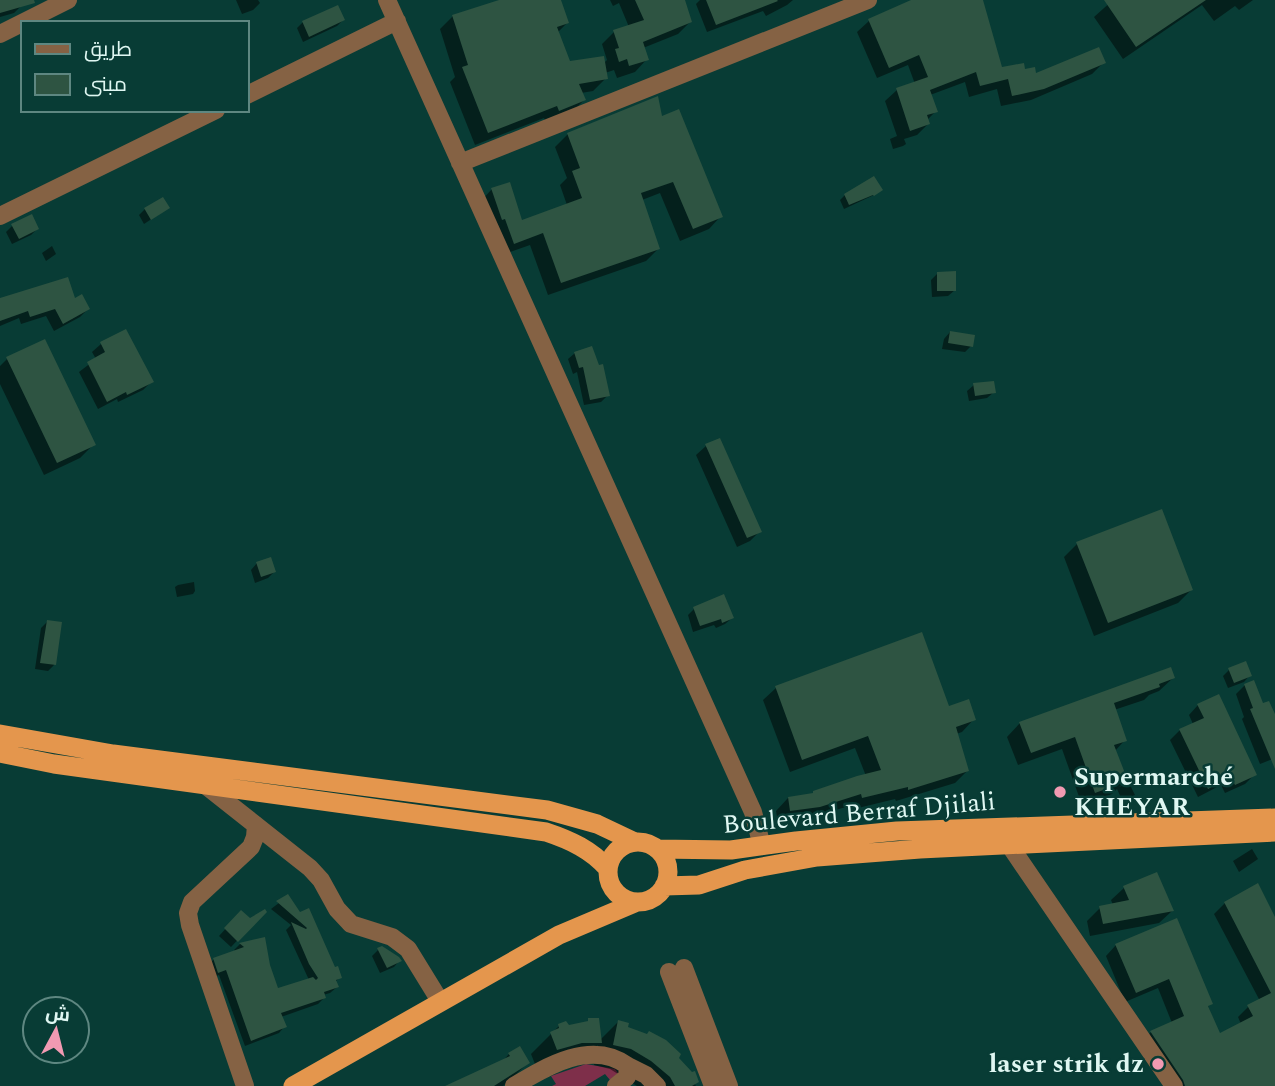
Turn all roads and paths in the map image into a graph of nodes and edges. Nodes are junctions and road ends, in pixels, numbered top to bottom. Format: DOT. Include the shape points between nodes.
graph roads {
  1 [pos="68,0"];
  2 [pos="387,0"];
  3 [pos="867,0"];
  4 [pos="26,21"];
  5 [pos="397,22"];
  6 [pos="21,24"];
  7 [pos="0,34"];
  8 [pos="248,95"];
  9 [pos="212,112"];
  10 [pos="460,163"];
  11 [pos="0,216"];
  12 [pos="0,733"];
  13 [pos="0,753"];
  14 [pos="0,763"];
  15 [pos="54,764"];
  16 [pos="205,785"];
  17 [pos="1275,818"];
  18 [pos="256,825"];
  19 [pos="1275,832"];
  20 [pos="635,842"];
  21 [pos="762,846"];
  22 [pos="1010,846"];
  23 [pos="657,849"];
  24 [pos="608,869"];
  25 [pos="664,886"];
  26 [pos="638,902"];
  27 [pos="440,1001"];
  28 [pos="628,1066"];
  29 [pos="245,1086"];
  30 [pos="293,1086"];
  31 [pos="514,1086"];
  32 [pos="616,1086"];
  33 [pos="657,1086"];
  34 [pos="713,1086"];
  35 [pos="729,1086"];
  36 [pos="1174,1086"];
  1 -- 4 [label="street"];
  2 -- 5 [label="street"];
  3 -- 10 [label="street"];
  5 -- 8 [label="street"];
  5 -- 10 [label="street"];
  6 -- 7 [label="street"];
  9 -- 11 [label="street"];
  10 -- 21 [label="street" via="753,812"];
  12 -- 20 [label="highway" via="102,752 547,810 597,824"];
  13 -- 15 [label="highway"];
  14 -- 15 [label="highway"];
  15 -- 16 [label="highway"];
  16 -- 18 [label="street"];
  16 -- 24 [label="highway" via="546,832 574,842"];
  17 -- 21 [label="highway, Boulevard Berraf Djilali" via="897,831"];
  18 -- 27 [label="street" via="310,868 351,924 392,937 408,949"];
  18 -- 29 [label="street" via="251,847 196,899 188,913"];
  19 -- 22 [label="highway, Boulevard Berraf Djilali"];
  20 -- 23 [label="highway"];
  20 -- 24 [label="highway" via="620,848"];
  21 -- 23 [label="highway, Boulevard Berraf Djilali" via="713,851"];
  22 -- 25 [label="highway, Boulevard Berraf Djilali" via="817,857 745,870 699,885"];
  22 -- 36 [label="street"];
  23 -- 25 [label="highway" via="667,862"];
  24 -- 26 [label="highway" via="616,892"];
  25 -- 26 [label="highway" via="653,898"];
  26 -- 27 [label="highway" via="559,935"];
  27 -- 30 [label="highway"];
  28 -- 31 [label="street" via="601,1056 579,1056"];
  28 -- 32 [label="street" via="627,1077"];
  28 -- 33 [label="street"];
  34 -- 35 [label="street" via="676,970"];
}
